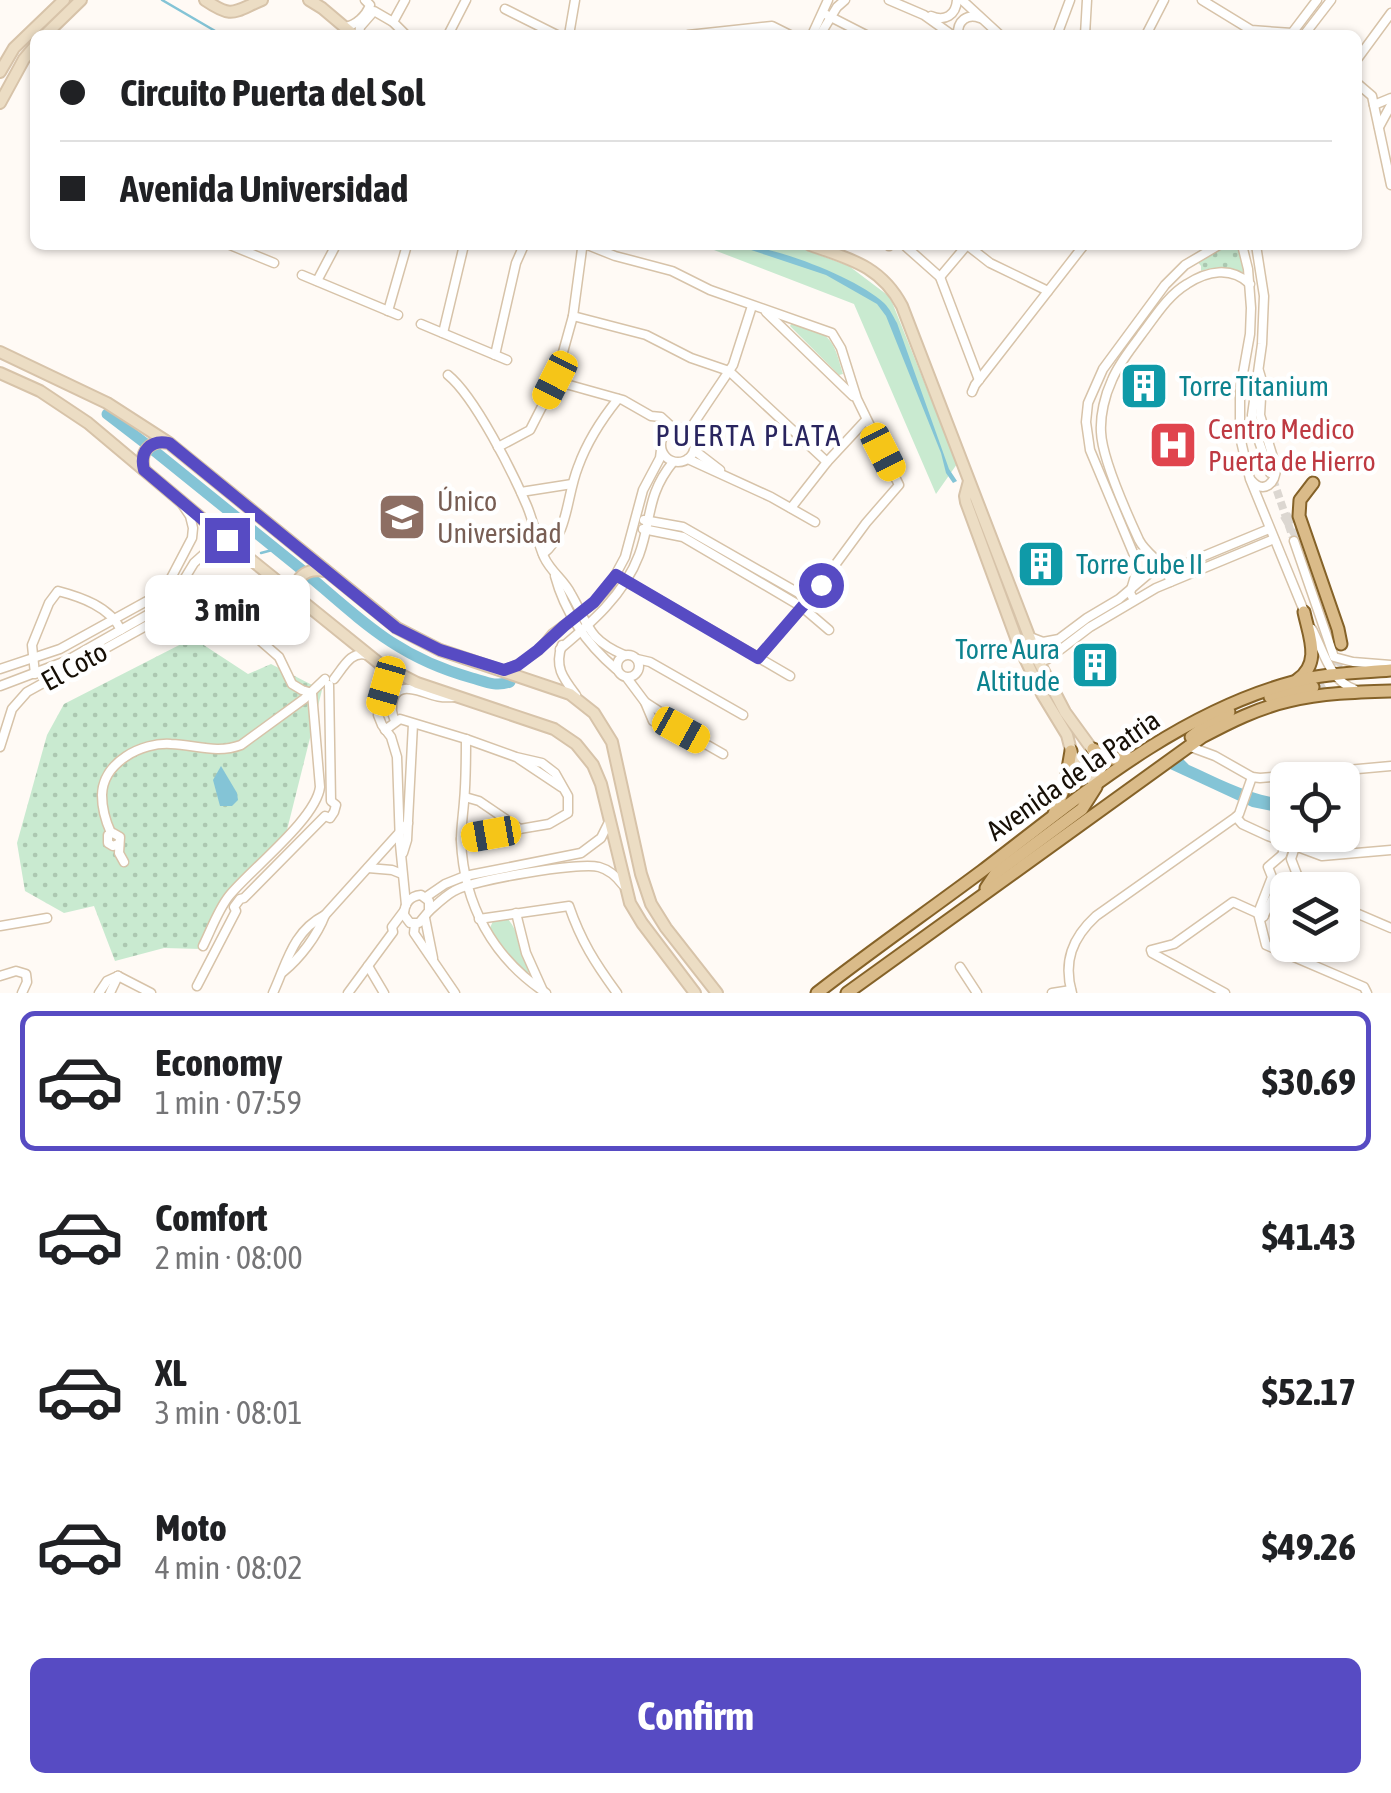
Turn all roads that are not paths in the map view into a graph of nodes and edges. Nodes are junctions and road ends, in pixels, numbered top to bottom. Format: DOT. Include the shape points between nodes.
graph roads {
  1 [pos="64,0"];
  2 [pos="82,0"];
  3 [pos="205,0"];
  4 [pos="309,0"];
  5 [pos="365,0"];
  6 [pos="405,0"];
  7 [pos="466,0"];
  8 [pos="575,0"];
  9 [pos="828,0"];
  10 [pos="845,0"];
  11 [pos="889,0"];
  12 [pos="959,0"];
  13 [pos="1070,0"];
  14 [pos="1087,0"];
  15 [pos="1164,0"];
  16 [pos="1202,0"];
  17 [pos="1332,0"];
  18 [pos="256,1"];
  19 [pos="1315,1"];
  20 [pos="505,9"];
  21 [pos="913,10"];
  22 [pos="1391,13"];
  23 [pos="827,14"];
  24 [pos="984,20"];
  25 [pos="392,22"];
  26 [pos="33,30"];
  27 [pos="50,30"];
  28 [pos="350,30"];
  29 [pos="354,30"];
  30 [pos="356,30"];
  31 [pos="401,30"];
  32 [pos="451,30"];
  33 [pos="547,30"];
  34 [pos="571,30"];
  35 [pos="735,30"];
  36 [pos="780,30"];
  37 [pos="816,30"];
  38 [pos="822,30"];
  39 [pos="857,30"];
  40 [pos="946,30"];
  41 [pos="957,30"];
  42 [pos="995,30"];
  43 [pos="1059,30"];
  44 [pos="1084,30"];
  45 [pos="1149,30"];
  46 [pos="1246,30"];
  47 [pos="1296,30"];
  48 [pos="1308,30"];
  49 [pos="30,33"];
  50 [pos="30,52"];
  51 [pos="1362,53"];
  52 [pos="0,72"];
  53 [pos="1362,87"];
  54 [pos="1391,102"];
  55 [pos="0,103"];
  56 [pos="1374,105"];
  57 [pos="1379,127"];
  58 [pos="1388,156"];
  59 [pos="1390,180"];
  60 [pos="242,250"];
  61 [pos="265,250"];
  62 [pos="333,250"];
  63 [pos="406,250"];
  64 [pos="463,250"];
  65 [pos="522,250"];
  66 [pos="584,250"];
  67 [pos="597,250"];
  68 [pos="825,250"];
  69 [pos="910,250"];
  70 [pos="963,250"];
  71 [pos="974,250"];
  72 [pos="1080,250"];
  73 [pos="1211,250"];
  74 [pos="1243,250"];
  75 [pos="1256,250"];
  76 [pos="260,258"];
  77 [pos="1191,262"];
  78 [pos="274,263"];
  79 [pos="1260,268"];
  80 [pos="1248,269"];
  81 [pos="302,275"];
  82 [pos="940,276"];
  83 [pos="1198,278"];
  84 [pos="316,281"];
  85 [pos="1250,284"];
  86 [pos="1048,291"];
  87 [pos="752,306"];
  88 [pos="763,309"];
  89 [pos="388,310"];
  90 [pos="398,315"];
  91 [pos="574,316"];
  92 [pos="421,324"];
  93 [pos="443,333"];
  94 [pos="0,352"];
  95 [pos="495,355"];
  96 [pos="507,360"];
  97 [pos="1258,366"];
  98 [pos="729,372"];
  99 [pos="0,373"];
  100 [pos="448,376"];
  101 [pos="1098,378"];
  102 [pos="555,380"];
  103 [pos="979,380"];
  104 [pos="1110,384"];
  105 [pos="972,392"];
  106 [pos="618,399"];
  107 [pos="857,399"];
  108 [pos="652,416"];
  109 [pos="866,420"];
  110 [pos="674,428"];
  111 [pos="688,432"];
  112 [pos="662,437"];
  113 [pos="169,443"];
  114 [pos="1104,446"];
  115 [pos="498,447"];
  116 [pos="661,450"];
  117 [pos="1090,450"];
  118 [pos="691,454"];
  119 [pos="673,462"];
  120 [pos="827,462"];
  121 [pos="144,470"];
  122 [pos="1270,473"];
  123 [pos="1250,479"];
  124 [pos="969,481"];
  125 [pos="1312,483"];
  126 [pos="572,484"];
  127 [pos="521,492"];
  128 [pos="180,500"];
  129 [pos="790,508"];
  130 [pos="815,522"];
  131 [pos="634,523"];
  132 [pos="646,525"];
  133 [pos="1269,528"];
  134 [pos="978,534"];
  135 [pos="1274,539"];
  136 [pos="1296,539"];
  137 [pos="542,554"];
  138 [pos="999,556"];
  139 [pos="250,559"];
  140 [pos="733,561"];
  141 [pos="1165,568"];
  142 [pos="326,572"];
  143 [pos="616,575"];
  144 [pos="626,582"];
  145 [pos="1170,582"];
  146 [pos="1130,588"];
  147 [pos="299,599"];
  148 [pos="810,599"];
  149 [pos="1134,600"];
  150 [pos="1004,606"];
  151 [pos="802,607"];
  152 [pos="1304,612"];
  153 [pos="577,616"];
  154 [pos="116,618"];
  155 [pos="121,630"];
  156 [pos="829,630"];
  157 [pos="580,632"];
  158 [pos="1029,636"];
  159 [pos="348,639"];
  160 [pos="1059,639"];
  161 [pos="624,655"];
  162 [pos="368,656"];
  163 [pos="33,658"];
  164 [pos="758,658"];
  165 [pos="636,659"];
  166 [pos="1034,659"];
  167 [pos="386,667"];
  168 [pos="1391,667"];
  169 [pos="0,668"];
  170 [pos="504,670"];
  171 [pos="616,670"];
  172 [pos="35,674"];
  173 [pos="1334,674"];
  174 [pos="790,676"];
  175 [pos="628,678"];
  176 [pos="330,680"];
  177 [pos="1296,681"];
  178 [pos="0,686"];
  179 [pos="1313,687"];
  180 [pos="1391,691"];
  181 [pos="312,692"];
  182 [pos="1363,692"];
  183 [pos="1042,694"];
  184 [pos="458,697"];
  185 [pos="579,700"];
  186 [pos="744,715"];
  187 [pos="1198,719"];
  188 [pos="1071,721"];
  189 [pos="392,724"];
  190 [pos="412,724"];
  191 [pos="1214,730"];
  192 [pos="466,738"];
  193 [pos="1187,746"];
  194 [pos="0,748"];
  195 [pos="1071,751"];
  196 [pos="1095,752"];
  197 [pos="723,754"];
  198 [pos="411,755"];
  199 [pos="1137,756"];
  200 [pos="1215,756"];
  201 [pos="397,757"];
  202 [pos="1074,766"];
  203 [pos="1391,766"];
  204 [pos="1252,777"];
  205 [pos="1098,783"];
  206 [pos="1135,783"];
  207 [pos="465,797"];
  208 [pos="628,815"];
  209 [pos="1236,818"];
  210 [pos="1050,819"];
  211 [pos="610,820"];
  212 [pos="408,823"];
  213 [pos="520,829"];
  214 [pos="400,833"];
  215 [pos="1270,836"];
  216 [pos="461,839"];
  217 [pos="587,850"];
  218 [pos="1391,850"];
  219 [pos="1284,852"];
  220 [pos="1310,852"];
  221 [pos="403,853"];
  222 [pos="124,862"];
  223 [pos="536,862"];
  224 [pos="593,866"];
  225 [pos="368,868"];
  226 [pos="538,872"];
  227 [pos="1270,872"];
  228 [pos="403,876"];
  229 [pos="467,880"];
  230 [pos="1270,884"];
  231 [pos="625,887"];
  232 [pos="983,893"];
  233 [pos="424,896"];
  234 [pos="1270,901"];
  235 [pos="405,908"];
  236 [pos="516,913"];
  237 [pos="427,914"];
  238 [pos="1360,915"];
  239 [pos="1260,916"];
  240 [pos="47,918"];
  241 [pos="479,919"];
  242 [pos="412,924"];
  243 [pos="642,924"];
  244 [pos="0,926"];
  245 [pos="1391,928"];
  246 [pos="392,932"];
  247 [pos="204,946"];
  248 [pos="1170,946"];
  249 [pos="684,951"];
  250 [pos="434,962"];
  251 [pos="1173,965"];
  252 [pos="368,966"];
  253 [pos="960,967"];
  254 [pos="0,976"];
  255 [pos="118,976"];
  256 [pos="197,986"];
  257 [pos="544,992"];
  258 [pos="1071,992"];
  259 [pos="22,993"];
  260 [pos="99,993"];
  261 [pos="110,993"];
  262 [pos="151,993"];
  263 [pos="273,993"];
  264 [pos="348,993"];
  265 [pos="384,993"];
  266 [pos="455,993"];
  267 [pos="617,993"];
  268 [pos="696,993"];
  269 [pos="717,993"];
  270 [pos="817,993"];
  271 [pos="848,993"];
  272 [pos="977,993"];
  273 [pos="1052,993"];
  274 [pos="1225,993"];
  275 [pos="1367,993"];
  1 -- 26 [label="main road"];
  2 -- 27 [label="main road"];
  3 -- 18 [label="main road" via="229,13"];
  4 -- 28 [label="main road"];
  5 -- 29 [label="street" via="369,10"];
  6 -- 25 [label="street"];
  7 -- 32 [label="street"];
  8 -- 34 [label="street"];
  9 -- 23 [label="street"];
  10 -- 23 [label="street"];
  11 -- 21 [label="street"];
  12 -- 21 [label="street" via="943,18"];
  12 -- 24 [label="street"];
  13 -- 43 [label="street"];
  14 -- 44 [label="street"];
  15 -- 45 [label="street"];
  16 -- 46 [label="street"];
  17 -- 48 [label="street"];
  19 -- 47 [label="street"];
  20 -- 33 [label="street"];
  21 -- 40 [label="street"];
  22 -- 51 [label="street"];
  23 -- 37 [label="street"];
  23 -- 38 [label="street"];
  23 -- 39 [label="street"];
  24 -- 41 [label="street" via="964,18"];
  24 -- 42 [label="street"];
  25 -- 30 [label="street" via="374,12"];
  25 -- 31 [label="street"];
  35 -- 36 [label="street"];
  49 -- 52 [label="main road"];
  50 -- 55 [label="main road"];
  53 -- 56 [label="street"];
  54 -- 56 [label="street"];
  54 -- 57 [label="street"];
  56 -- 57 [label="street"];
  57 -- 58 [label="street"];
  58 -- 59 [label="street"];
  60 -- 76 [label="street"];
  61 -- 76 [label="street"];
  62 -- 84 [label="street"];
  63 -- 89 [label="street"];
  64 -- 93 [label="street"];
  65 -- 95 [label="street"];
  66 -- 91 [label="street"];
  67 -- 87 [label="street" via="672,270"];
  68 -- 124 [label="main road" via="880,275 894,291"];
  69 -- 82 [label="street"];
  70 -- 82 [label="street"];
  71 -- 86 [label="street"];
  72 -- 86 [label="street"];
  73 -- 77 [label="street"];
  74 -- 80 [label="street"];
  75 -- 79 [label="street"];
  76 -- 78 [label="street"];
  77 -- 83 [label="street"];
  77 -- 101 [label="street" via="1165,285"];
  79 -- 80 [label="street"];
  79 -- 97 [label="street"];
  80 -- 85 [label="street"];
  81 -- 84 [label="street"];
  82 -- 103 [label="street"];
  83 -- 85 [label="street" via="1230,272"];
  83 -- 104 [label="street" via="1167,300"];
  84 -- 89 [label="street"];
  85 -- 123 [label="street" via="1239,412"];
  86 -- 103 [label="street"];
  87 -- 88 [label="street"];
  87 -- 98 [label="street"];
  88 -- 107 [label="street"];
  88 -- 107 [label="street" via="832,333"];
  89 -- 90 [label="street"];
  91 -- 98 [label="street" via="646,335"];
  91 -- 102 [label="street"];
  92 -- 93 [label="street"];
  93 -- 95 [label="street"];
  94 -- 113 [label="main road" via="107,403"];
  95 -- 96 [label="street"];
  97 -- 122 [label="street" via="1252,415"];
  97 -- 123 [label="street" via="1260,415 1276,474 1267,486"];
  98 -- 111 [label="street"];
  98 -- 120 [label="street"];
  99 -- 121 [label="main road" via="88,423"];
  100 -- 115 [label="street"];
  101 -- 104 [label="street"];
  101 -- 117 [label="street" via="1086,411"];
  102 -- 106 [label="street"];
  102 -- 115 [label="street" via="530,430"];
  103 -- 105 [label="street"];
  104 -- 114 [label="street" via="1100,428"];
  106 -- 108 [label="street"];
  106 -- 126 [label="street" via="592,436"];
  107 -- 109 [label="street"];
  108 -- 110 [label="street"];
  108 -- 112 [label="street"];
  109 -- 120 [label="street"];
  109 -- 148 [label="street" via="900,485"];
  110 -- 111 [label="street"];
  110 -- 112 [label="street"];
  111 -- 118 [label="street"];
  112 -- 116 [label="street"];
  113 -- 121 [label="main road" via="150,446"];
  113 -- 142 [label="main road"];
  114 -- 117 [label="street"];
  114 -- 141 [label="street" via="1140,541"];
  115 -- 127 [label="street"];
  116 -- 119 [label="street"];
  116 -- 131 [label="street"];
  117 -- 146 [label="street" via="1134,554"];
  118 -- 119 [label="street"];
  118 -- 129 [label="street"];
  119 -- 132 [label="street"];
  120 -- 129 [label="street"];
  121 -- 128 [label="main road"];
  123 -- 133 [label="street"];
  124 -- 134 [label="main road" via="965,496"];
  124 -- 138 [label="main road"];
  125 -- 136 [label="main road" via="1299,516 1340,644"];
  126 -- 127 [label="street"];
  126 -- 137 [label="street" via="559,534"];
  127 -- 137 [label="street"];
  128 -- 139 [label="main road"];
  128 -- 154 [label="street" via="192,538 170,580 156,596"];
  129 -- 130 [label="street"];
  131 -- 132 [label="street"];
  131 -- 143 [label="street"];
  132 -- 140 [label="street"];
  132 -- 144 [label="street"];
  133 -- 135 [label="street"];
  133 -- 141 [label="street"];
  134 -- 138 [label="main road"];
  134 -- 150 [label="main road"];
  135 -- 145 [label="street"];
  135 -- 152 [label="street"];
  136 -- 168 [label="street" via="1334,656"];
  137 -- 153 [label="street" via="566,586"];
  138 -- 158 [label="main road"];
  139 -- 147 [label="main road"];
  139 -- 155 [label="street" via="215,550 204,554 163,606"];
  140 -- 148 [label="street"];
  140 -- 151 [label="street"];
  141 -- 145 [label="street"];
  141 -- 146 [label="street"];
  142 -- 147 [label="main road" via="303,574 295,589"];
  142 -- 170 [label="main road" via="414,638"];
  143 -- 144 [label="street"];
  143 -- 153 [label="street"];
  144 -- 157 [label="street"];
  144 -- 164 [label="street"];
  145 -- 149 [label="street"];
  146 -- 149 [label="street"];
  146 -- 160 [label="street"];
  147 -- 159 [label="main road"];
  148 -- 151 [label="street"];
  149 -- 166 [label="street" via="1048,659"];
  150 -- 158 [label="main road" via="1013,608"];
  150 -- 166 [label="main road"];
  151 -- 156 [label="street"];
  151 -- 164 [label="street"];
  152 -- 173 [label="street"];
  152 -- 177 [label="main road" via="1313,656"];
  153 -- 157 [label="street"];
  153 -- 170 [label="street"];
  154 -- 155 [label="street"];
  154 -- 163 [label="street"];
  154 -- 163 [label="street" via="58,592 32,646"];
  155 -- 172 [label="street"];
  157 -- 161 [label="street"];
  157 -- 171 [label="street"];
  157 -- 185 [label="street" via="560,649 558,660"];
  158 -- 160 [label="street"];
  158 -- 166 [label="main road"];
  159 -- 162 [label="main road"];
  159 -- 176 [label="street" via="352,650"];
  160 -- 166 [label="street"];
  161 -- 165 [label="street"];
  161 -- 171 [label="street"];
  162 -- 167 [label="main road"];
  162 -- 176 [label="street" via="354,655"];
  163 -- 169 [label="street"];
  163 -- 172 [label="street"];
  164 -- 174 [label="street"];
  165 -- 175 [label="street" via="638,671"];
  165 -- 186 [label="street"];
  166 -- 183 [label="main road"];
  166 -- 188 [label="main road"];
  167 -- 184 [label="main road"];
  167 -- 189 [label="street" via="380,707"];
  168 -- 173 [label="main road, Avenida de la Patria"];
  170 -- 185 [label="main road"];
  171 -- 175 [label="street"];
  172 -- 178 [label="street"];
  173 -- 177 [label="main road, Avenida de la Patria"];
  173 -- 182 [label="street"];
  175 -- 197 [label="street" via="653,721"];
  176 -- 181 [label="street"];
  176 -- 256 [label="street" via="334,812 244,898"];
  177 -- 187 [label="main road, Avenida de la Patria"];
  179 -- 193 [label="main road" via="1226,714 1196,732"];
  180 -- 182 [label="main road, Avenida de la Patria"];
  181 -- 194 [label="street, El Coto" via="295,686 277,655 211,598 200,596 26,692 12,709"];
  181 -- 222 [label="street" via="229,750 158,744 120,760 102,793"];
  181 -- 247 [label="street" via="319,798 226,899"];
  182 -- 191 [label="main road, Avenida de la Patria" via="1292,700"];
  183 -- 188 [label="main road"];
  183 -- 195 [label="main road"];
  184 -- 189 [label="street" via="403,689 392,702"];
  184 -- 211 [label="main road" via="544,725 576,744 597,773"];
  185 -- 208 [label="main road" via="612,742"];
  187 -- 193 [label="main road" via="1185,733"];
  187 -- 199 [label="main road, Avenida de la Patria"];
  188 -- 196 [label="main road"];
  189 -- 190 [label="street"];
  189 -- 201 [label="street"];
  190 -- 192 [label="street"];
  190 -- 198 [label="street"];
  191 -- 193 [label="main road, Avenida de la Patria"];
  191 -- 200 [label="street"];
  192 -- 207 [label="street"];
  192 -- 213 [label="street" via="516,757 561,786 568,814"];
  193 -- 200 [label="street"];
  193 -- 206 [label="main road, Avenida de la Patria"];
  195 -- 202 [label="main road"];
  195 -- 210 [label="main road"];
  196 -- 199 [label="main road" via="1112,759"];
  196 -- 202 [label="main road" via="1090,769"];
  196 -- 205 [label="main road"];
  198 -- 201 [label="street"];
  198 -- 212 [label="street"];
  199 -- 205 [label="main road, Avenida de la Patria"];
  200 -- 204 [label="street"];
  201 -- 214 [label="street"];
  202 -- 205 [label="main road"];
  203 -- 204 [label="street"];
  204 -- 209 [label="street"];
  205 -- 206 [label="main road"];
  205 -- 210 [label="main road, Avenida de la Patria"];
  205 -- 232 [label="main road" via="1082,810 992,877"];
  206 -- 232 [label="main road, Avenida de la Patria"];
  207 -- 213 [label="street"];
  207 -- 216 [label="street"];
  208 -- 211 [label="main road"];
  208 -- 249 [label="main road" via="645,889"];
  209 -- 215 [label="street"];
  209 -- 258 [label="street" via="1096,916 1069,958"];
  210 -- 270 [label="main road, Avenida de la Patria"];
  211 -- 217 [label="street"];
  211 -- 231 [label="main road"];
  212 -- 214 [label="street"];
  212 -- 221 [label="street"];
  213 -- 216 [label="street"];
  214 -- 221 [label="street"];
  214 -- 225 [label="street"];
  216 -- 229 [label="street"];
  217 -- 223 [label="street"];
  217 -- 224 [label="street"];
  218 -- 220 [label="street"];
  219 -- 227 [label="street"];
  221 -- 228 [label="street"];
  223 -- 226 [label="street"];
  223 -- 229 [label="street"];
  224 -- 226 [label="street"];
  224 -- 231 [label="street" via="612,872"];
  225 -- 228 [label="street"];
  225 -- 263 [label="street" via="325,915"];
  226 -- 229 [label="street"];
  228 -- 233 [label="street"];
  228 -- 235 [label="street"];
  229 -- 233 [label="street"];
  229 -- 237 [label="street"];
  229 -- 241 [label="street"];
  230 -- 239 [label="street"];
  231 -- 243 [label="main road"];
  232 -- 271 [label="main road, Avenida de la Patria"];
  233 -- 235 [label="street" via="413,896"];
  233 -- 237 [label="street"];
  234 -- 239 [label="street"];
  235 -- 242 [label="street"];
  235 -- 246 [label="street"];
  236 -- 241 [label="street"];
  236 -- 257 [label="street"];
  236 -- 267 [label="street" via="569,906 590,956"];
  237 -- 242 [label="street"];
  237 -- 250 [label="street"];
  238 -- 245 [label="street"];
  239 -- 248 [label="street" via="1232,902"];
  239 -- 275 [label="street" via="1266,945"];
  240 -- 244 [label="street"];
  241 -- 257 [label="street" via="515,970"];
  242 -- 246 [label="street"];
  242 -- 250 [label="street"];
  243 -- 249 [label="main road" via="670,953"];
  243 -- 268 [label="main road"];
  246 -- 252 [label="street"];
  248 -- 251 [label="street"];
  248 -- 251 [label="street" via="1151,952"];
  249 -- 269 [label="main road"];
  250 -- 266 [label="street"];
  251 -- 274 [label="street"];
  252 -- 264 [label="street"];
  252 -- 265 [label="street"];
  253 -- 272 [label="street"];
  254 -- 259 [label="street" via="22,972 28,977"];
  255 -- 260 [label="street"];
  255 -- 261 [label="street"];
  255 -- 262 [label="street"];
  258 -- 273 [label="street"];
}
